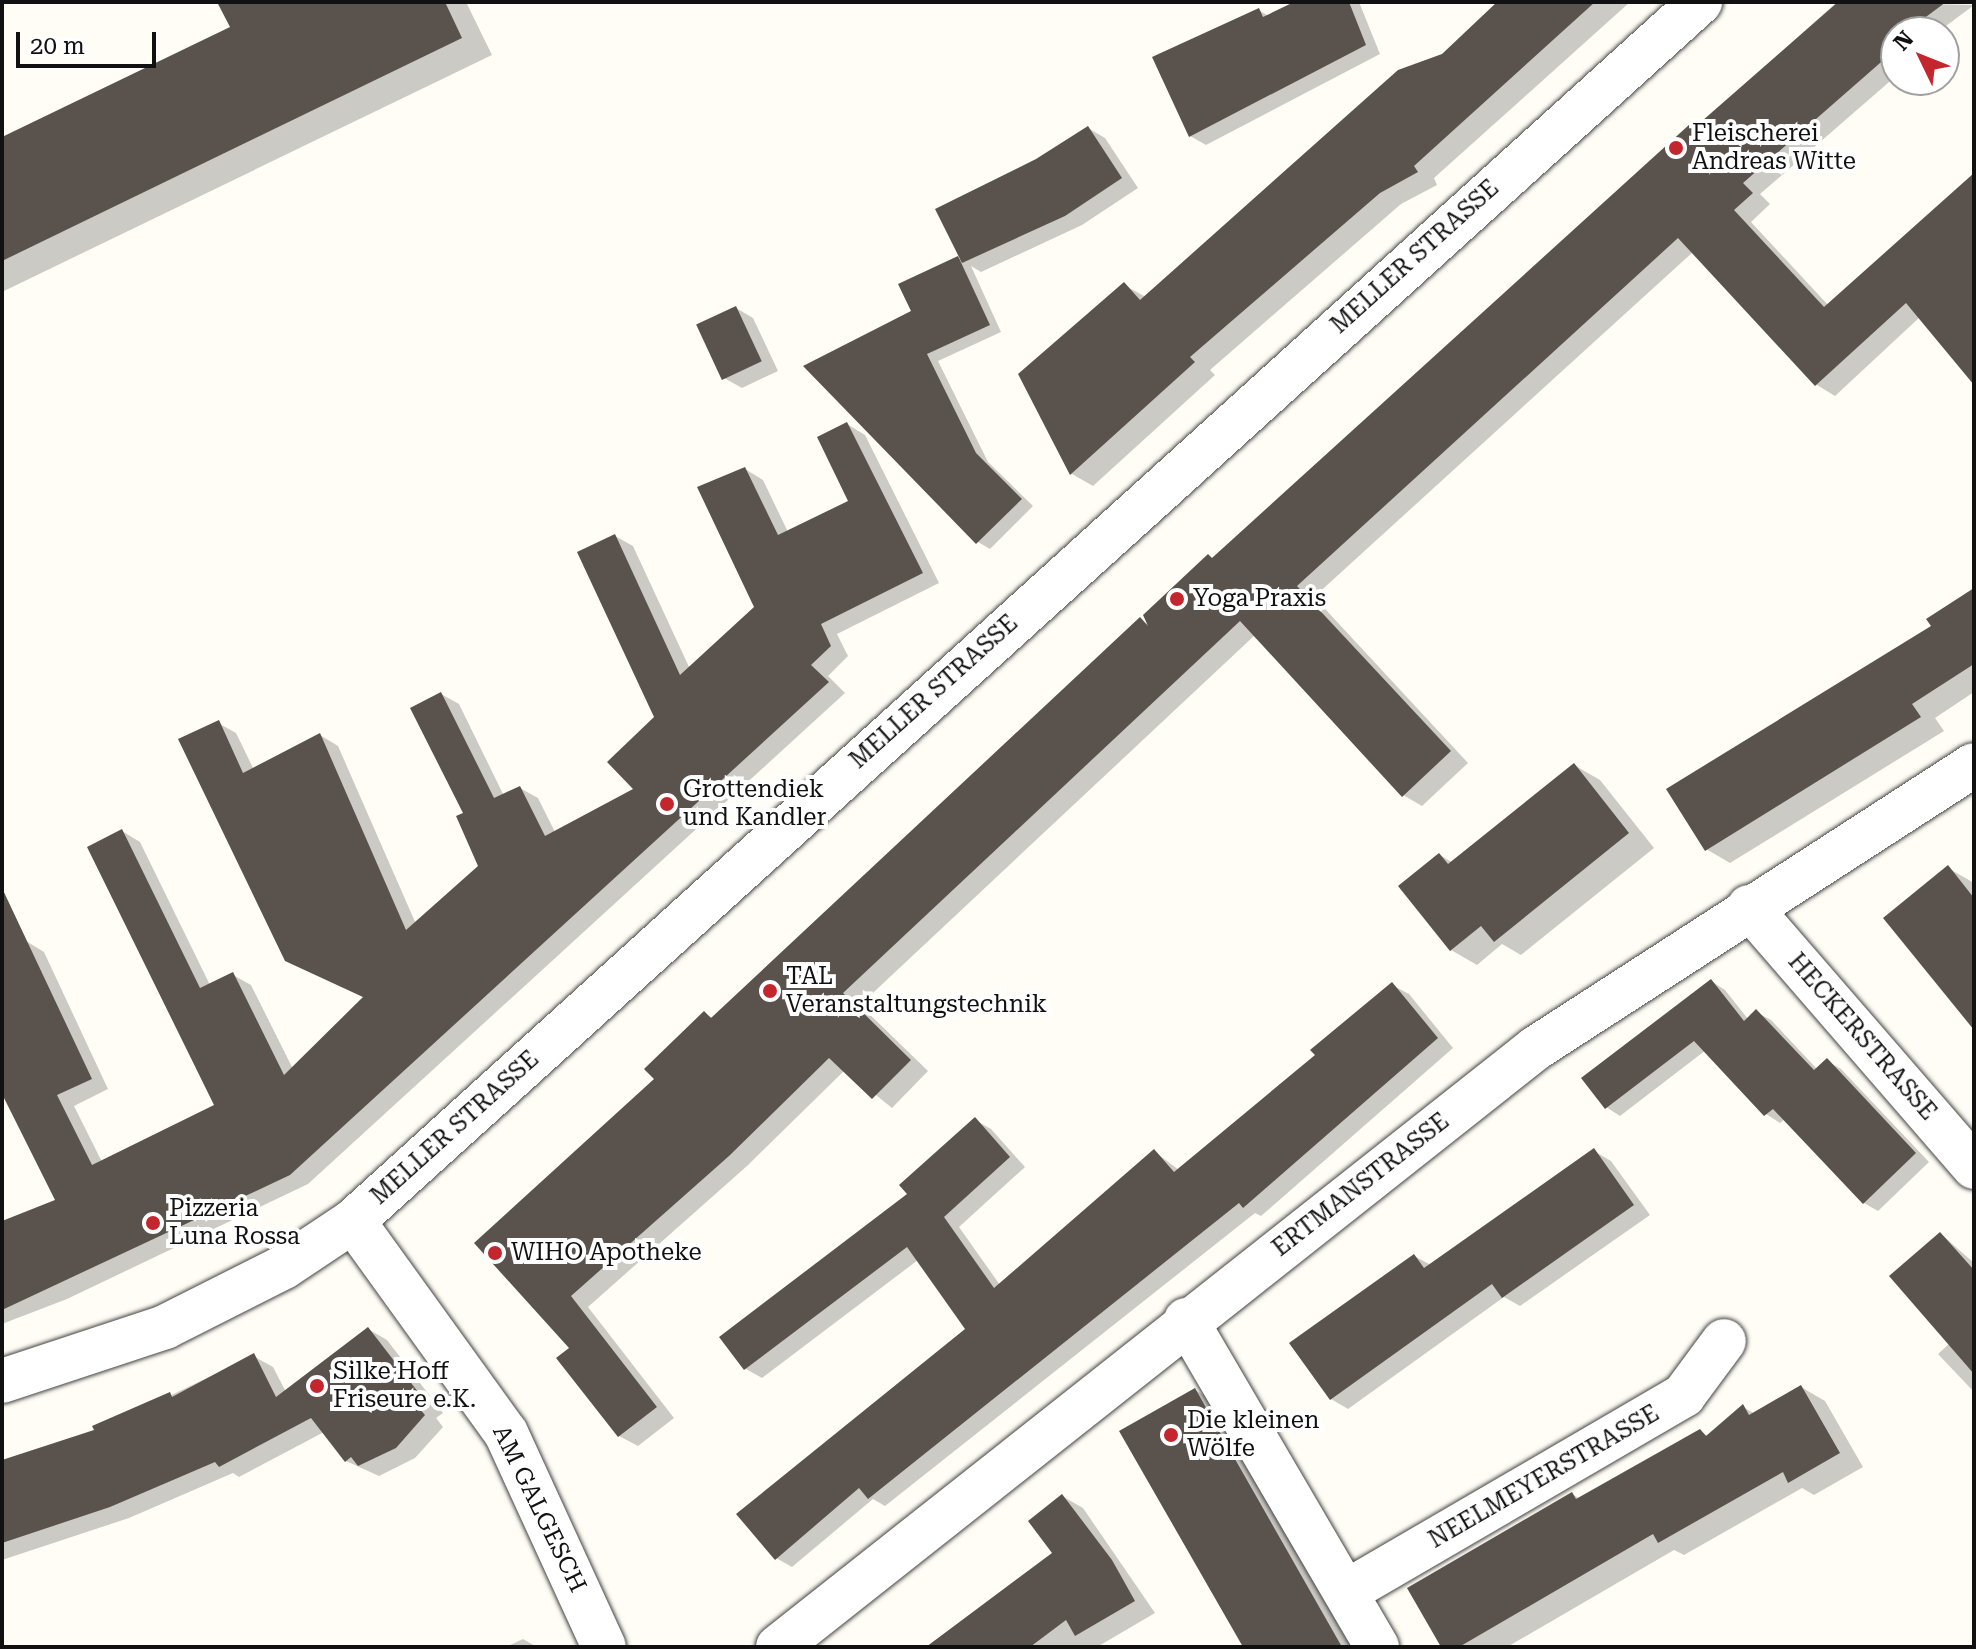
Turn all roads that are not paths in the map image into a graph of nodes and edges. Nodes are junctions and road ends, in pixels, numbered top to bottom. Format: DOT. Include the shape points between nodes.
graph roads {
  1 [pos="1700,2"];
  2 [pos="1974,765"];
  3 [pos="1749,907"];
  4 [pos="1974,1167"];
  5 [pos="353,1221"];
  6 [pos="1186,1320"];
  7 [pos="1724,1341"];
  8 [pos="2,1381"];
  9 [pos="1346,1592"];
  10 [pos="604,1647"];
  11 [pos="778,1647"];
  12 [pos="1377,1647"];
  1 -- 5 [label="street, MELLER STRASSE"];
  2 -- 3 [label="street, ERTMANSTRASSE"];
  3 -- 4 [label="street, HECKERSTRASSE"];
  3 -- 6 [label="street, ERTMANSTRASSE" via="1536,1048"];
  5 -- 8 [label="street, MELLER STRASSE" via="284,1267 165,1327"];
  5 -- 10 [label="street, AM GALGESCH" via="506,1433"];
  6 -- 9 [label="street"];
  6 -- 11 [label="street, ERTMANSTRASSE"];
  7 -- 9 [label="street, NEELMEYERSTRASSE" via="1684,1395"];
  9 -- 12 [label="street"];
}
